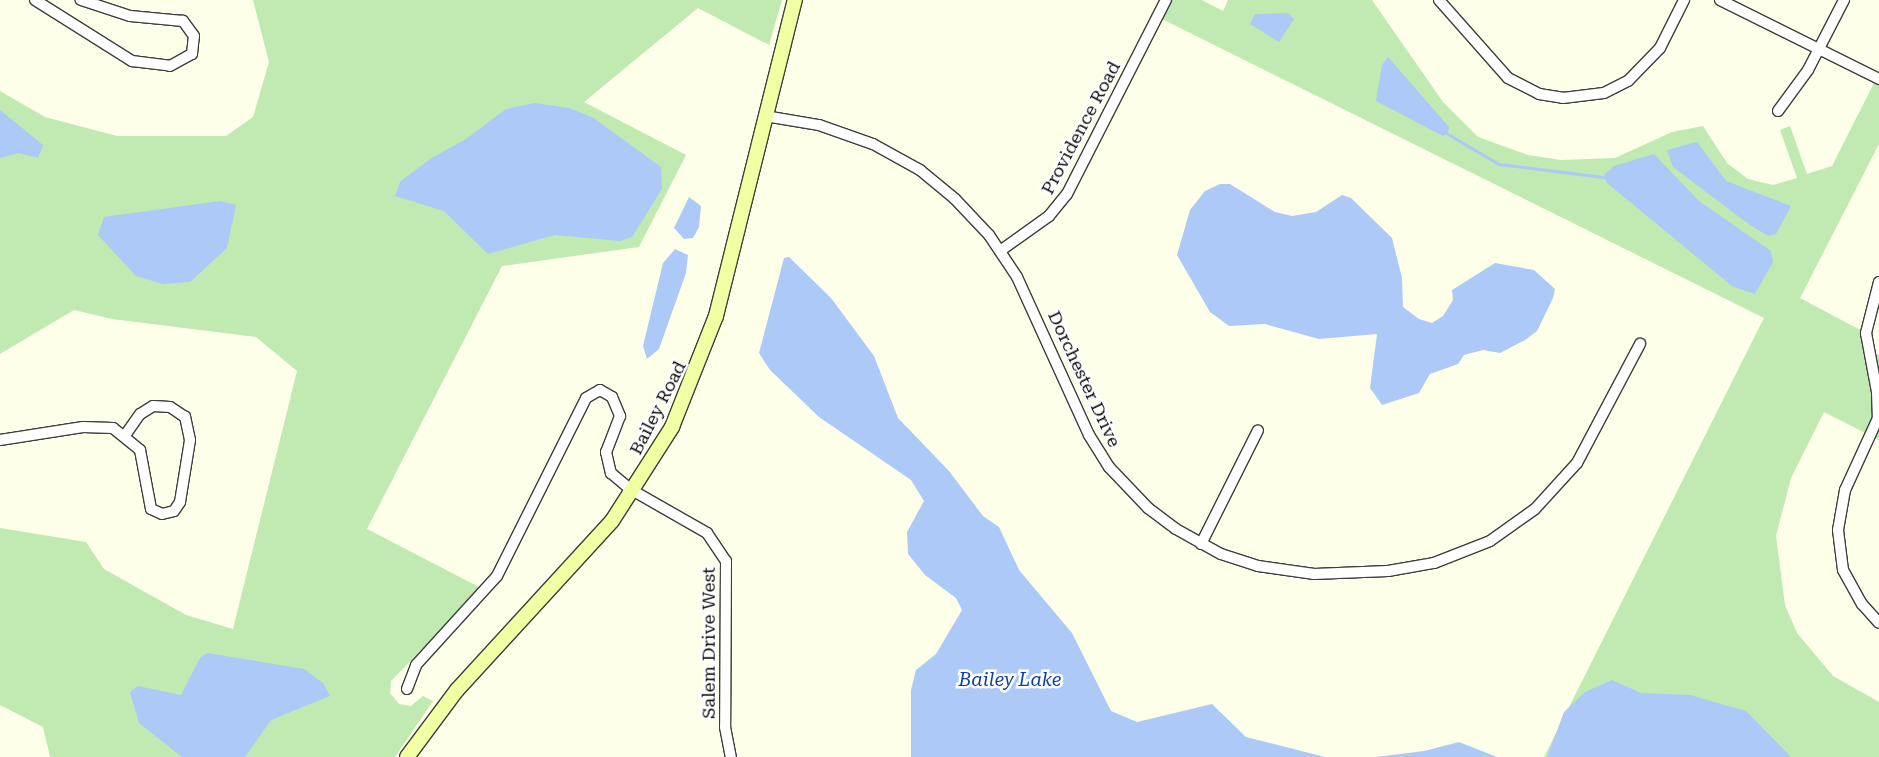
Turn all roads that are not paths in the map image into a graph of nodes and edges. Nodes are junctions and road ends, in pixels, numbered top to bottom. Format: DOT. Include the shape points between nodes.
graph roads {
  1 [pos="35,0"];
  2 [pos="81,0"];
  3 [pos="795,0"];
  4 [pos="1166,0"];
  5 [pos="1438,0"];
  6 [pos="1684,0"];
  7 [pos="1720,0"];
  8 [pos="1844,0"];
  9 [pos="1820,50"];
  10 [pos="1879,79"];
  11 [pos="1778,112"];
  12 [pos="765,116"];
  13 [pos="1000,251"];
  14 [pos="1879,282"];
  15 [pos="1640,344"];
  16 [pos="1258,430"];
  17 [pos="126,434"];
  18 [pos="0,440"];
  19 [pos="634,492"];
  20 [pos="1201,544"];
  21 [pos="1879,623"];
  22 [pos="407,689"];
  23 [pos="407,757"];
  24 [pos="731,757"];
  1 -- 2 [label="street" via="132,61 170,66 192,54 194,36 183,21 130,16"];
  3 -- 12 [label="main road, Bailey Road"];
  4 -- 13 [label="street, Providence Road" via="1067,194 1048,216"];
  5 -- 6 [label="street" via="1508,78 1539,94 1563,98 1604,93 1628,82 1660,48"];
  7 -- 9 [label="street"];
  8 -- 9 [label="street"];
  9 -- 10 [label="street"];
  9 -- 11 [label="street"];
  12 -- 13 [label="street, Dorchester Drive" via="840,131 899,158 955,199"];
  12 -- 19 [label="main road, Bailey Road" via="703,358 672,428"];
  13 -- 20 [label="street, Dorchester Drive" via="1026,294 1079,415 1109,466 1160,518"];
  14 -- 21 [label="street" via="1866,333 1878,418 1845,490 1838,530 1839,551 1851,588"];
  15 -- 20 [label="street, Dorchester Drive" via="1577,463 1535,509 1490,541 1418,566 1332,574 1258,566"];
  16 -- 20 [label="street"];
  17 -- 17 [label="street" via="144,459 147,503 162,514 174,511 180,502 190,440 185,417 170,407 153,406 140,414"];
  17 -- 18 [label="street" via="93,426"];
  19 -- 22 [label="street, Salem Drive West" via="613,476 606,462 620,416 614,400 602,391 586,398 497,576 416,665"];
  19 -- 23 [label="main road, Bailey Road" via="599,537 457,690"];
  19 -- 24 [label="street, Salem Drive West" via="700,528 726,561 725,727"];
}
